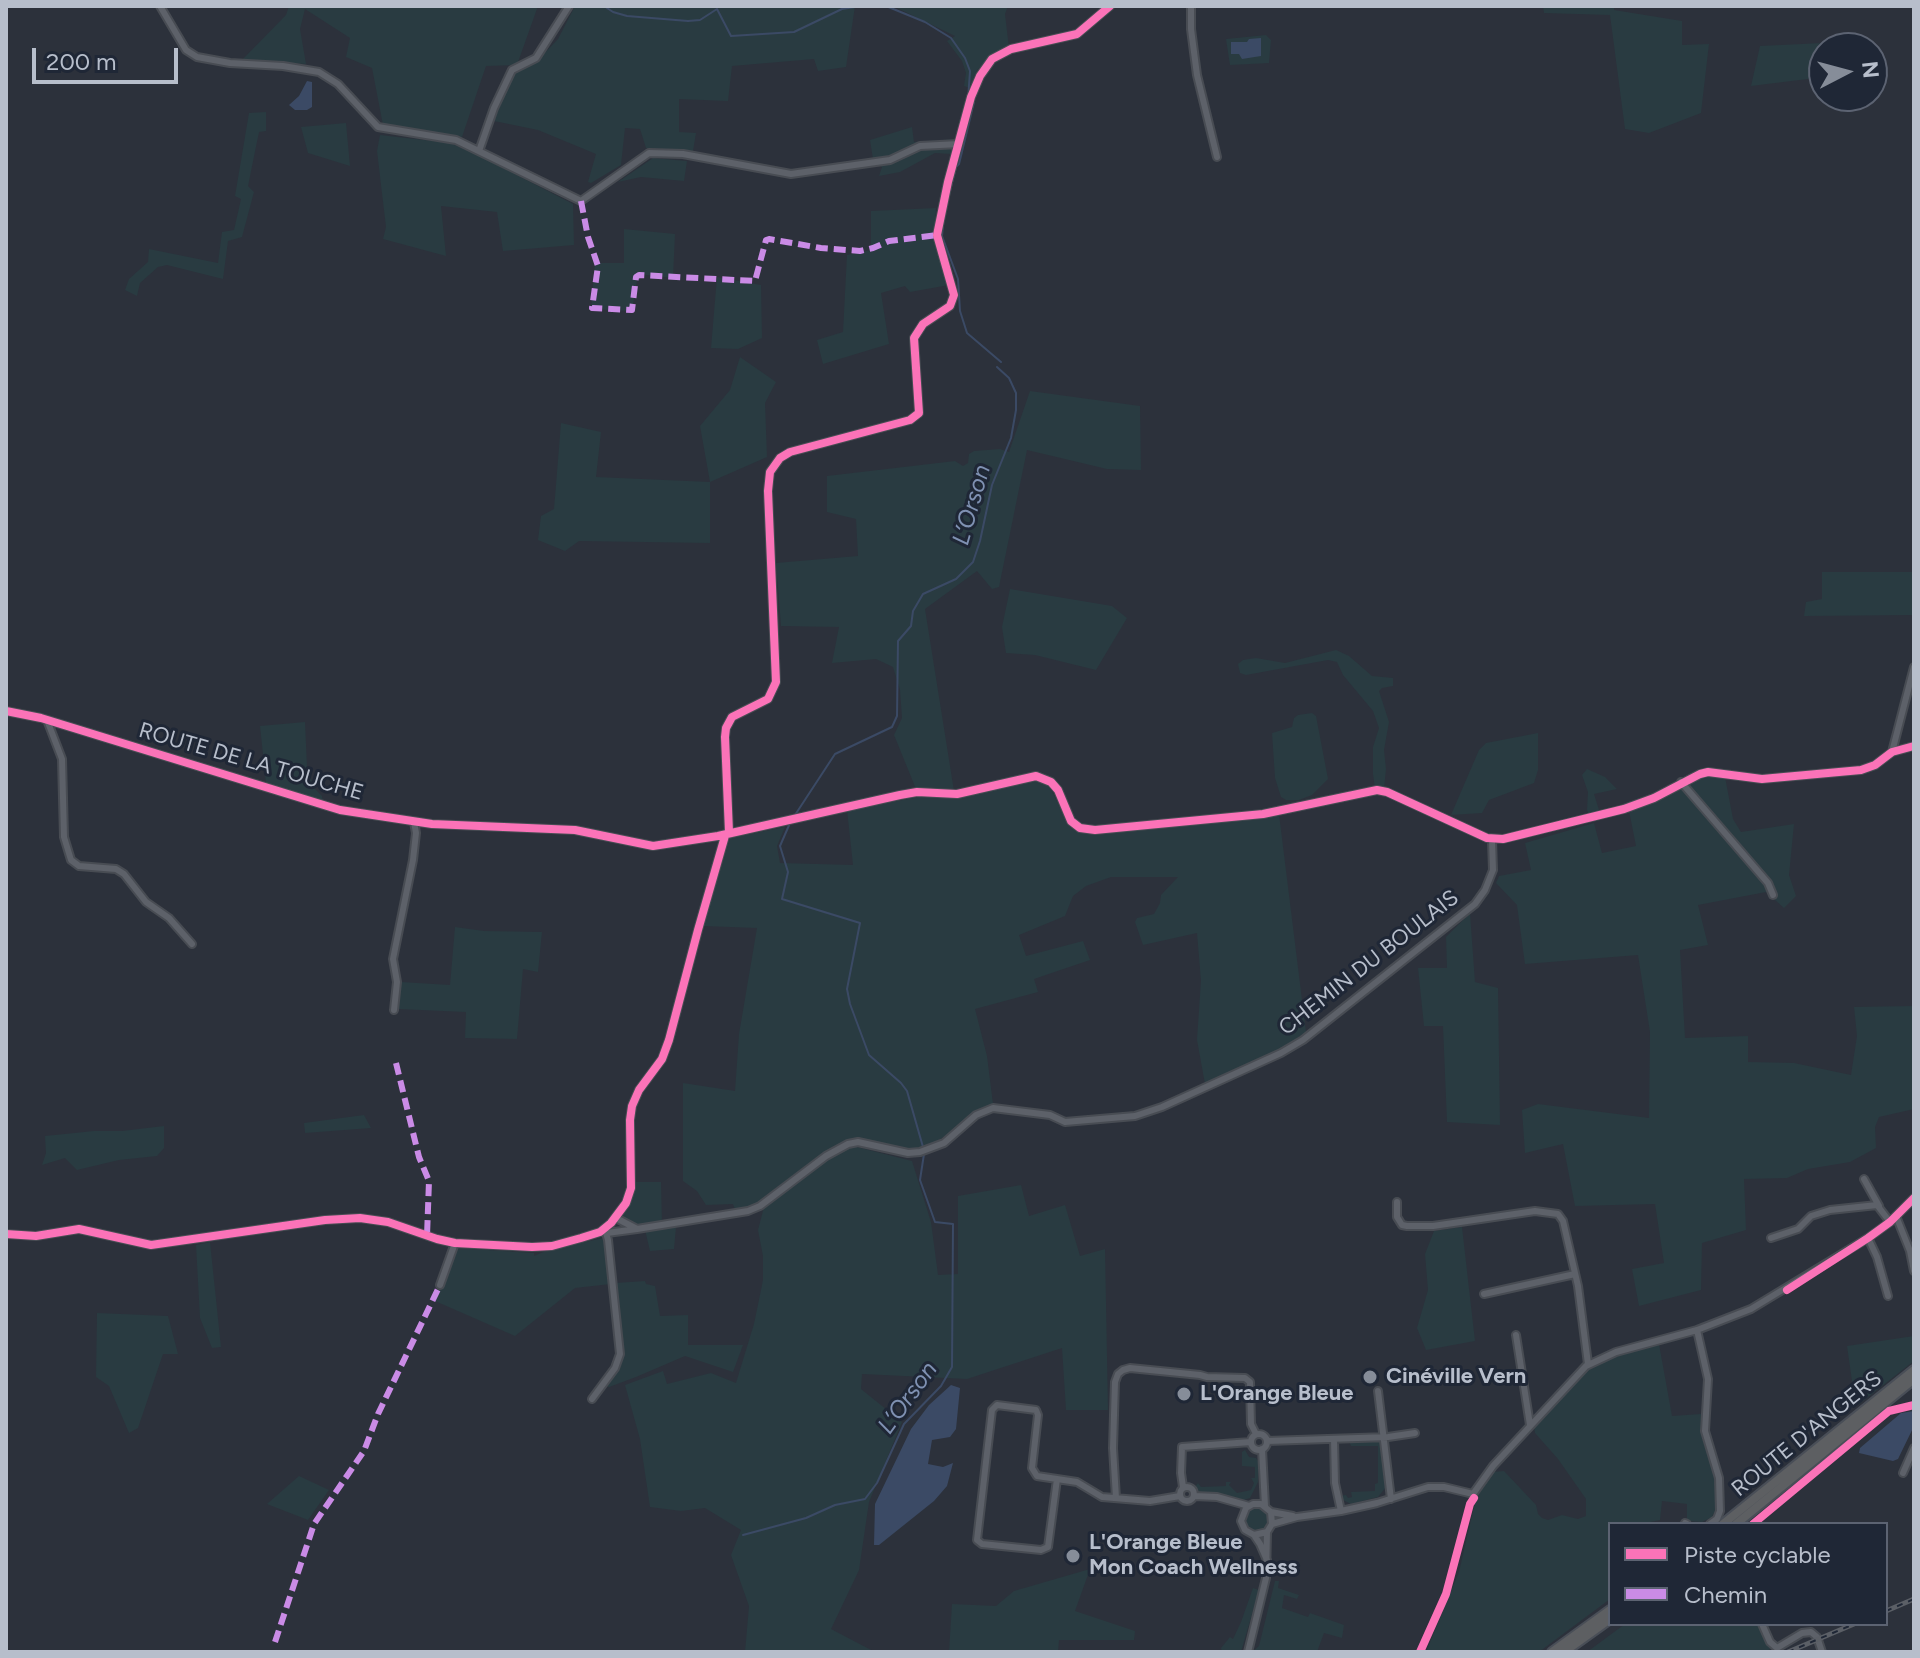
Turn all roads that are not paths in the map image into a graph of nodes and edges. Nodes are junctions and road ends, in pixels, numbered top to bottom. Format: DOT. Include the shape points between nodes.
graph roads {
  1 [pos="160,6"];
  2 [pos="569,6"];
  3 [pos="1110,6"];
  4 [pos="1191,6"];
  5 [pos="959,144"];
  6 [pos="479,151"];
  7 [pos="1217,157"];
  8 [pos="1914,667"];
  9 [pos="6,711"];
  10 [pos="47,720"];
  11 [pos="1914,746"];
  12 [pos="1892,752"];
  13 [pos="1681,782"];
  14 [pos="414,822"];
  15 [pos="727,834"];
  16 [pos="1492,840"];
  17 [pos="1773,895"];
  18 [pos="192,944"];
  19 [pos="394,1010"];
  20 [pos="1864,1179"];
  21 [pos="1914,1198"];
  22 [pos="1397,1202"];
  23 [pos="1879,1206"];
  24 [pos="1896,1216"];
  25 [pos="616,1218"];
  26 [pos="1890,1222"];
  27 [pos="637,1229"];
  28 [pos="606,1231"];
  29 [pos="6,1234"];
  30 [pos="1771,1238"];
  31 [pos="1868,1238"];
  32 [pos="455,1243"];
  33 [pos="1914,1271"];
  34 [pos="1575,1274"];
  35 [pos="440,1285"];
  36 [pos="1484,1294"];
  37 [pos="1888,1296"];
  38 [pos="1697,1330"];
  39 [pos="1516,1335"];
  40 [pos="1588,1364"];
  41 [pos="1914,1370"];
  42 [pos="1914,1379"];
  43 [pos="1378,1391"];
  44 [pos="592,1399"];
  45 [pos="1527,1401"];
  46 [pos="1542,1412"];
  47 [pos="1530,1425"];
  48 [pos="1415,1433"];
  49 [pos="1256,1434"];
  50 [pos="1382,1437"];
  51 [pos="1334,1439"];
  52 [pos="1267,1441"];
  53 [pos="1251,1442"];
  54 [pos="1914,1448"];
  55 [pos="1262,1449"];
  56 [pos="1903,1473"];
  57 [pos="1057,1479"];
  58 [pos="1264,1481"];
  59 [pos="1183,1487"];
  60 [pos="1180,1496"];
  61 [pos="1194,1496"];
  62 [pos="1116,1498"];
  63 [pos="1391,1499"];
  64 [pos="1229,1501"];
  65 [pos="1764,1502"];
  66 [pos="1251,1505"];
  67 [pos="1265,1506"];
  68 [pos="1341,1511"];
  69 [pos="1271,1512"];
  70 [pos="1241,1516"];
  71 [pos="1297,1517"];
  72 [pos="1713,1522"];
  73 [pos="1725,1522"];
  74 [pos="1739,1522"];
  75 [pos="1745,1522"];
  76 [pos="1272,1524"];
  77 [pos="1267,1532"];
  78 [pos="1254,1535"];
  79 [pos="1267,1560"];
  80 [pos="1608,1611"];
  81 [pos="1608,1620"];
  82 [pos="1763,1626"];
  83 [pos="1777,1648"];
  84 [pos="1248,1652"];
  85 [pos="1552,1652"];
  86 [pos="1564,1652"];
  87 [pos="1769,1652"];
  88 [pos="1822,1652"];
  1 -- 6 [label="street" via="186,50 197,57 319,72 338,84 378,127 456,140"];
  2 -- 6 [label="street" via="536,58 512,70"];
  3 -- 5 [label="street" via="1077,34 1011,49 992,59 970,100"];
  4 -- 7 [label="street" via="1197,75"];
  5 -- 6 [label="street" via="920,146 890,160 791,174 649,153 581,201"];
  5 -- 15 [label="street" via="937,235 954,295 950,306 923,324 914,338 919,413 910,420 790,452 770,472 776,682 768,699 732,717 726,728"];
  8 -- 12 [label="street"];
  9 -- 10 [label="street, ROUTE DE LA TOUCHE"];
  10 -- 14 [label="street, ROUTE DE LA TOUCHE" via="340,810"];
  10 -- 18 [label="street" via="62,759 64,837 71,860 124,874"];
  11 -- 12 [label="street"];
  12 -- 13 [label="street" via="1861,770 1762,779 1708,772"];
  13 -- 16 [label="street" via="1624,809"];
  13 -- 17 [label="street"];
  14 -- 15 [label="street, ROUTE DE LA TOUCHE" via="575,830 653,846"];
  14 -- 19 [label="street" via="413,860 393,959"];
  15 -- 16 [label="street, ROUTE DE LA TOUCHE" via="900,795 957,794 1036,776 1058,790 1071,821 1080,828 1263,814 1377,790"];
  15 -- 25 [label="street" via="666,1051 632,1106 631,1188"];
  16 -- 27 [label="street, CHEMIN DU BOULAIS" via="1493,870 1475,904 1281,1053 1135,1116 1065,1122 1050,1115 993,1108 929,1150 908,1153 848,1144 748,1211"];
  20 -- 23 [label="street"];
  21 -- 24 [label="street"];
  22 -- 34 [label="street" via="1397,1217 1407,1226 1535,1211 1558,1214"];
  23 -- 26 [label="street"];
  23 -- 30 [label="street" via="1818,1212 1798,1229"];
  24 -- 26 [label="street"];
  24 -- 33 [label="street"];
  25 -- 27 [label="street"];
  25 -- 28 [label="street"];
  26 -- 31 [label="street"];
  27 -- 28 [label="street"];
  28 -- 32 [label="street" via="545,1246"];
  28 -- 44 [label="street" via="620,1354"];
  29 -- 32 [label="street" via="36,1236 79,1229 151,1245 360,1218"];
  31 -- 37 [label="street"];
  31 -- 38 [label="street" via="1762,1304"];
  32 -- 35 [label="street"];
  34 -- 36 [label="street"];
  34 -- 40 [label="street"];
  38 -- 40 [label="street"];
  38 -- 72 [label="street" via="1708,1379 1705,1431 1718,1472 1720,1511"];
  39 -- 45 [label="street"];
  40 -- 46 [label="street"];
  41 -- 73 [label="highway, ROUTE D'ANGERS"];
  42 -- 65 [label="highway, ROUTE D'ANGERS"];
  43 -- 50 [label="street"];
  45 -- 46 [label="street"];
  45 -- 47 [label="street"];
  46 -- 47 [label="street"];
  47 -- 63 [label="street" via="1475,1492 1434,1486"];
  48 -- 50 [label="street"];
  49 -- 52 [label="street"];
  49 -- 53 [label="street"];
  49 -- 62 [label="street" via="1250,1382 1245,1378 1123,1370 1115,1382"];
  50 -- 51 [label="street"];
  50 -- 63 [label="street"];
  51 -- 52 [label="street"];
  51 -- 68 [label="street"];
  52 -- 55 [label="street"];
  53 -- 55 [label="street"];
  53 -- 59 [label="street" via="1182,1447"];
  54 -- 56 [label="street"];
  55 -- 58 [label="street"];
  57 -- 57 [label="street" via="1033,1472 1036,1410 994,1407 977,1540 1048,1547"];
  57 -- 62 [label="street"];
  58 -- 66 [label="street"];
  58 -- 67 [label="street"];
  59 -- 60 [label="street"];
  59 -- 61 [label="street" via="1192,1489"];
  60 -- 61 [label="street" via="1187,1501"];
  60 -- 62 [label="street" via="1163,1501"];
  61 -- 64 [label="street"];
  63 -- 68 [label="street"];
  64 -- 66 [label="street"];
  64 -- 70 [label="street"];
  65 -- 74 [label="highway, ROUTE D'ANGERS"];
  65 -- 75 [label="highway"];
  66 -- 67 [label="street"];
  66 -- 70 [label="street"];
  67 -- 69 [label="street"];
  68 -- 71 [label="street"];
  69 -- 71 [label="street"];
  69 -- 76 [label="street"];
  70 -- 78 [label="street"];
  71 -- 76 [label="street"];
  76 -- 77 [label="street"];
  77 -- 78 [label="street"];
  77 -- 79 [label="street"];
  78 -- 79 [label="street"];
  79 -- 84 [label="street"];
  80 -- 85 [label="highway"];
  81 -- 86 [label="highway"];
  82 -- 83 [label="street"];
  83 -- 87 [label="street"];
  83 -- 88 [label="street" via="1802,1633 1813,1633"];
}
